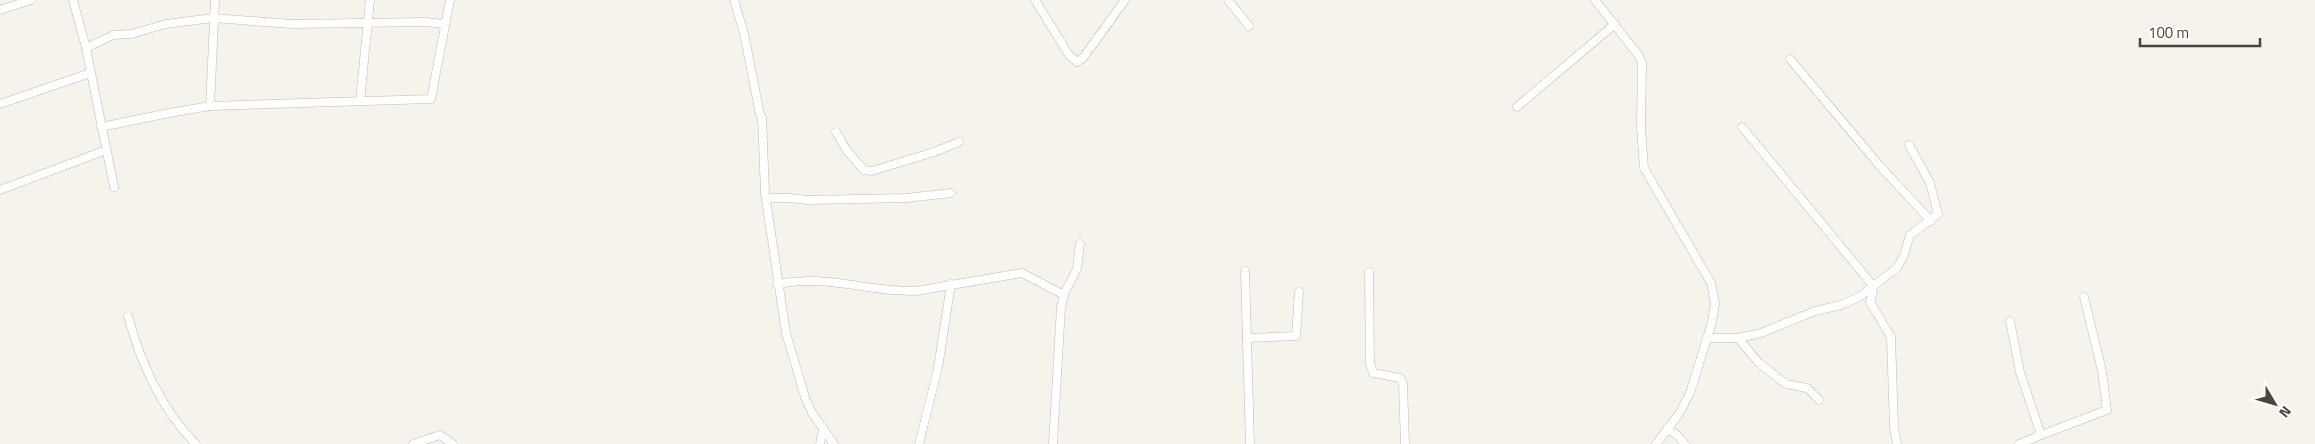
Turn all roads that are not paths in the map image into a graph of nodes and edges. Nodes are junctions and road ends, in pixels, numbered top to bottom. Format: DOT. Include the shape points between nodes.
graph roads {
  1 [pos="31,0"];
  2 [pos="73,0"];
  3 [pos="215,0"];
  4 [pos="370,0"];
  5 [pos="450,0"];
  6 [pos="734,0"];
  7 [pos="1035,0"];
  8 [pos="1125,0"];
  9 [pos="1228,0"];
  10 [pos="1597,1"];
  11 [pos="0,10"];
  12 [pos="213,18"];
  13 [pos="368,23"];
  14 [pos="444,24"];
  15 [pos="1615,24"];
  16 [pos="1249,26"];
  17 [pos="86,48"];
  18 [pos="1790,59"];
  19 [pos="90,73"];
  20 [pos="360,101"];
  21 [pos="0,104"];
  22 [pos="210,106"];
  23 [pos="1517,107"];
  24 [pos="1742,127"];
  25 [pos="101,128"];
  26 [pos="836,132"];
  27 [pos="959,142"];
  28 [pos="1909,145"];
  29 [pos="106,150"];
  30 [pos="114,187"];
  31 [pos="0,190"];
  32 [pos="951,193"];
  33 [pos="766,198"];
  34 [pos="1930,221"];
  35 [pos="1080,244"];
  36 [pos="1245,271"];
  37 [pos="1369,272"];
  38 [pos="777,284"];
  39 [pos="952,284"];
  40 [pos="1873,288"];
  41 [pos="1299,292"];
  42 [pos="1064,296"];
  43 [pos="2084,297"];
  44 [pos="128,316"];
  45 [pos="2010,321"];
  46 [pos="1247,338"];
  47 [pos="1708,338"];
  48 [pos="1738,338"];
  49 [pos="1819,400"];
  50 [pos="823,429"];
  51 [pos="1668,429"];
  52 [pos="2042,434"];
  53 [pos="196,444"];
  54 [pos="413,444"];
  55 [pos="453,444"];
  56 [pos="820,444"];
  57 [pos="834,444"];
  58 [pos="919,444"];
  59 [pos="1053,444"];
  60 [pos="1250,444"];
  61 [pos="1405,444"];
  62 [pos="1656,444"];
  63 [pos="1685,444"];
  64 [pos="1897,444"];
  65 [pos="2019,444"];
  1 -- 11 [label="street"];
  2 -- 17 [label="street"];
  3 -- 12 [label="street"];
  4 -- 13 [label="street"];
  5 -- 14 [label="street"];
  6 -- 33 [label="street" via="762,117"];
  7 -- 8 [label="street" via="1069,55 1077,62"];
  9 -- 16 [label="street"];
  10 -- 15 [label="street"];
  12 -- 13 [label="street" via="292,24"];
  12 -- 17 [label="street" via="113,35"];
  12 -- 22 [label="street"];
  13 -- 14 [label="street"];
  13 -- 20 [label="street"];
  14 -- 20 [label="street" via="431,99"];
  15 -- 23 [label="street"];
  15 -- 47 [label="street" via="1632,44 1642,64 1644,168 1711,283 1715,304"];
  17 -- 19 [label="street"];
  18 -- 34 [label="street"];
  19 -- 21 [label="street"];
  19 -- 25 [label="street"];
  20 -- 22 [label="street"];
  22 -- 25 [label="street"];
  24 -- 40 [label="street"];
  25 -- 29 [label="street"];
  26 -- 27 [label="street" via="864,170 872,171"];
  28 -- 34 [label="street" via="1932,192 1938,214"];
  29 -- 30 [label="street"];
  29 -- 31 [label="street"];
  32 -- 33 [label="street" via="906,198"];
  33 -- 38 [label="street"];
  34 -- 40 [label="street" via="1910,235 1900,264"];
  35 -- 42 [label="street" via="1077,269"];
  36 -- 46 [label="street"];
  37 -- 61 [label="street" via="1370,363 1373,373 1400,378 1403,383"];
  38 -- 39 [label="street" via="825,280 899,291"];
  38 -- 50 [label="street" via="798,379 812,414"];
  39 -- 42 [label="street" via="1022,273"];
  39 -- 58 [label="street" via="938,368"];
  40 -- 48 [label="street" via="1841,305"];
  40 -- 64 [label="street" via="1870,302 1891,337"];
  41 -- 46 [label="street" via="1296,336"];
  42 -- 59 [label="street"];
  43 -- 52 [label="street" via="2102,371 2107,410"];
  44 -- 53 [label="street" via="147,370 171,412"];
  45 -- 52 [label="street" via="2020,372"];
  46 -- 60 [label="street"];
  47 -- 48 [label="street"];
  47 -- 51 [label="street" via="1690,393"];
  48 -- 49 [label="street" via="1760,363 1786,384 1807,388"];
  50 -- 56 [label="street"];
  50 -- 57 [label="street"];
  51 -- 62 [label="street"];
  51 -- 63 [label="street"];
  52 -- 65 [label="street"];
  54 -- 55 [label="street" via="440,435"];
}
